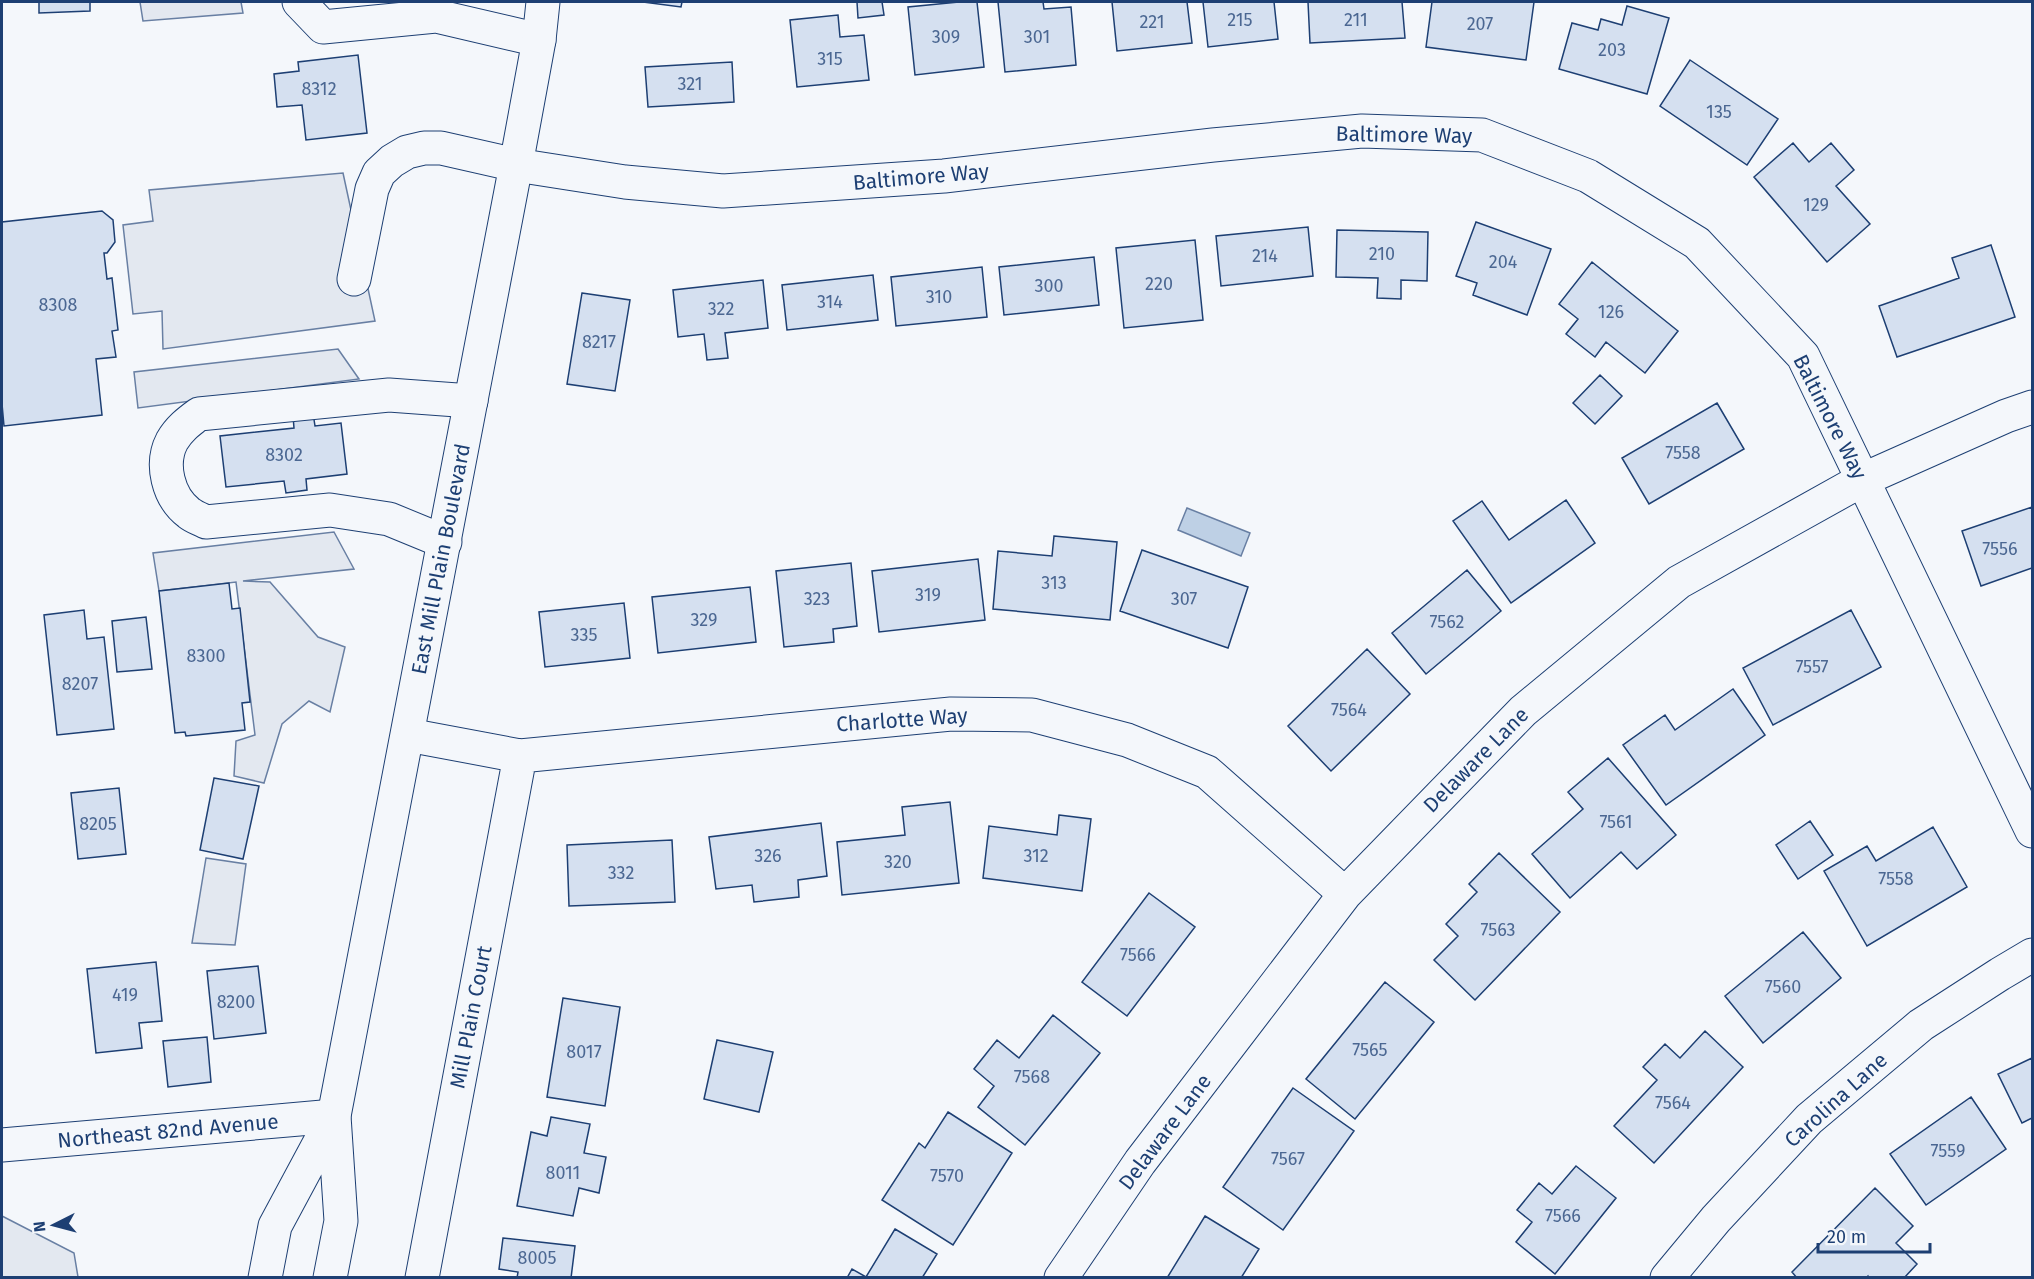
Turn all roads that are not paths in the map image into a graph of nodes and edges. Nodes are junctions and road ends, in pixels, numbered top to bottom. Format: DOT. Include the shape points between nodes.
graph roads {
  1 [pos="298,2"];
  2 [pos="543,2"];
  3 [pos="539,39"];
  4 [pos="516,165"];
  5 [pos="354,279"];
  6 [pos="471,401"];
  7 [pos="2032,407"];
  8 [pos="1862,480"];
  9 [pos="445,542"];
  10 [pos="408,735"];
  11 [pos="520,756"];
  12 [pos="2032,831"];
  13 [pos="1345,894"];
  14 [pos="2032,956"];
  15 [pos="334,1116"];
  16 [pos="2,1145"];
  17 [pos="265,1278"];
  18 [pos="330,1278"];
  19 [pos="422,1278"];
  20 [pos="1061,1278"];
  21 [pos="1667,1278"];
  1 -- 3 [label="street" via="323,27 436,16"];
  2 -- 3 [label="street, East Mill Plain Boulevard"];
  3 -- 4 [label="street, East Mill Plain Boulevard"];
  4 -- 5 [label="street, Baltimore Way" via="424,147 392,161 379,173 372,189"];
  4 -- 6 [label="street, East Mill Plain Boulevard"];
  4 -- 8 [label="street, Baltimore Way" via="625,182 723,191 944,176 1362,131 1482,135 1588,176 1697,243 1803,356"];
  6 -- 9 [label="street, East Mill Plain Boulevard"];
  6 -- 9 [label="street" via="389,395 199,414 171,442 166,461 167,480 175,498 188,513 206,522 330,510 389,519"];
  7 -- 8 [label="street, Delaware Lane"];
  8 -- 12 [label="street, Baltimore Way"];
  8 -- 13 [label="street, Delaware Lane" via="1679,582 1523,711"];
  9 -- 10 [label="street, East Mill Plain Boulevard"];
  10 -- 11 [label="street, Charlotte Way"];
  10 -- 15 [label="street, East Mill Plain Boulevard"];
  11 -- 13 [label="street, Charlotte Way" via="951,714 1032,715 1127,740 1207,772"];
  11 -- 19 [label="street, Mill Plain Court"];
  13 -- 20 [label="street, Delaware Lane" via="1140,1162"];
  14 -- 21 [label="street, Carolina Lane" via="1921,1025 1809,1119"];
  15 -- 16 [label="street, Northeast 82nd Avenue"];
  15 -- 17 [label="street, East Mill Plain Boulevard" via="275,1226"];
  15 -- 18 [label="street, East Mill Plain Boulevard" via="341,1221"];
}
